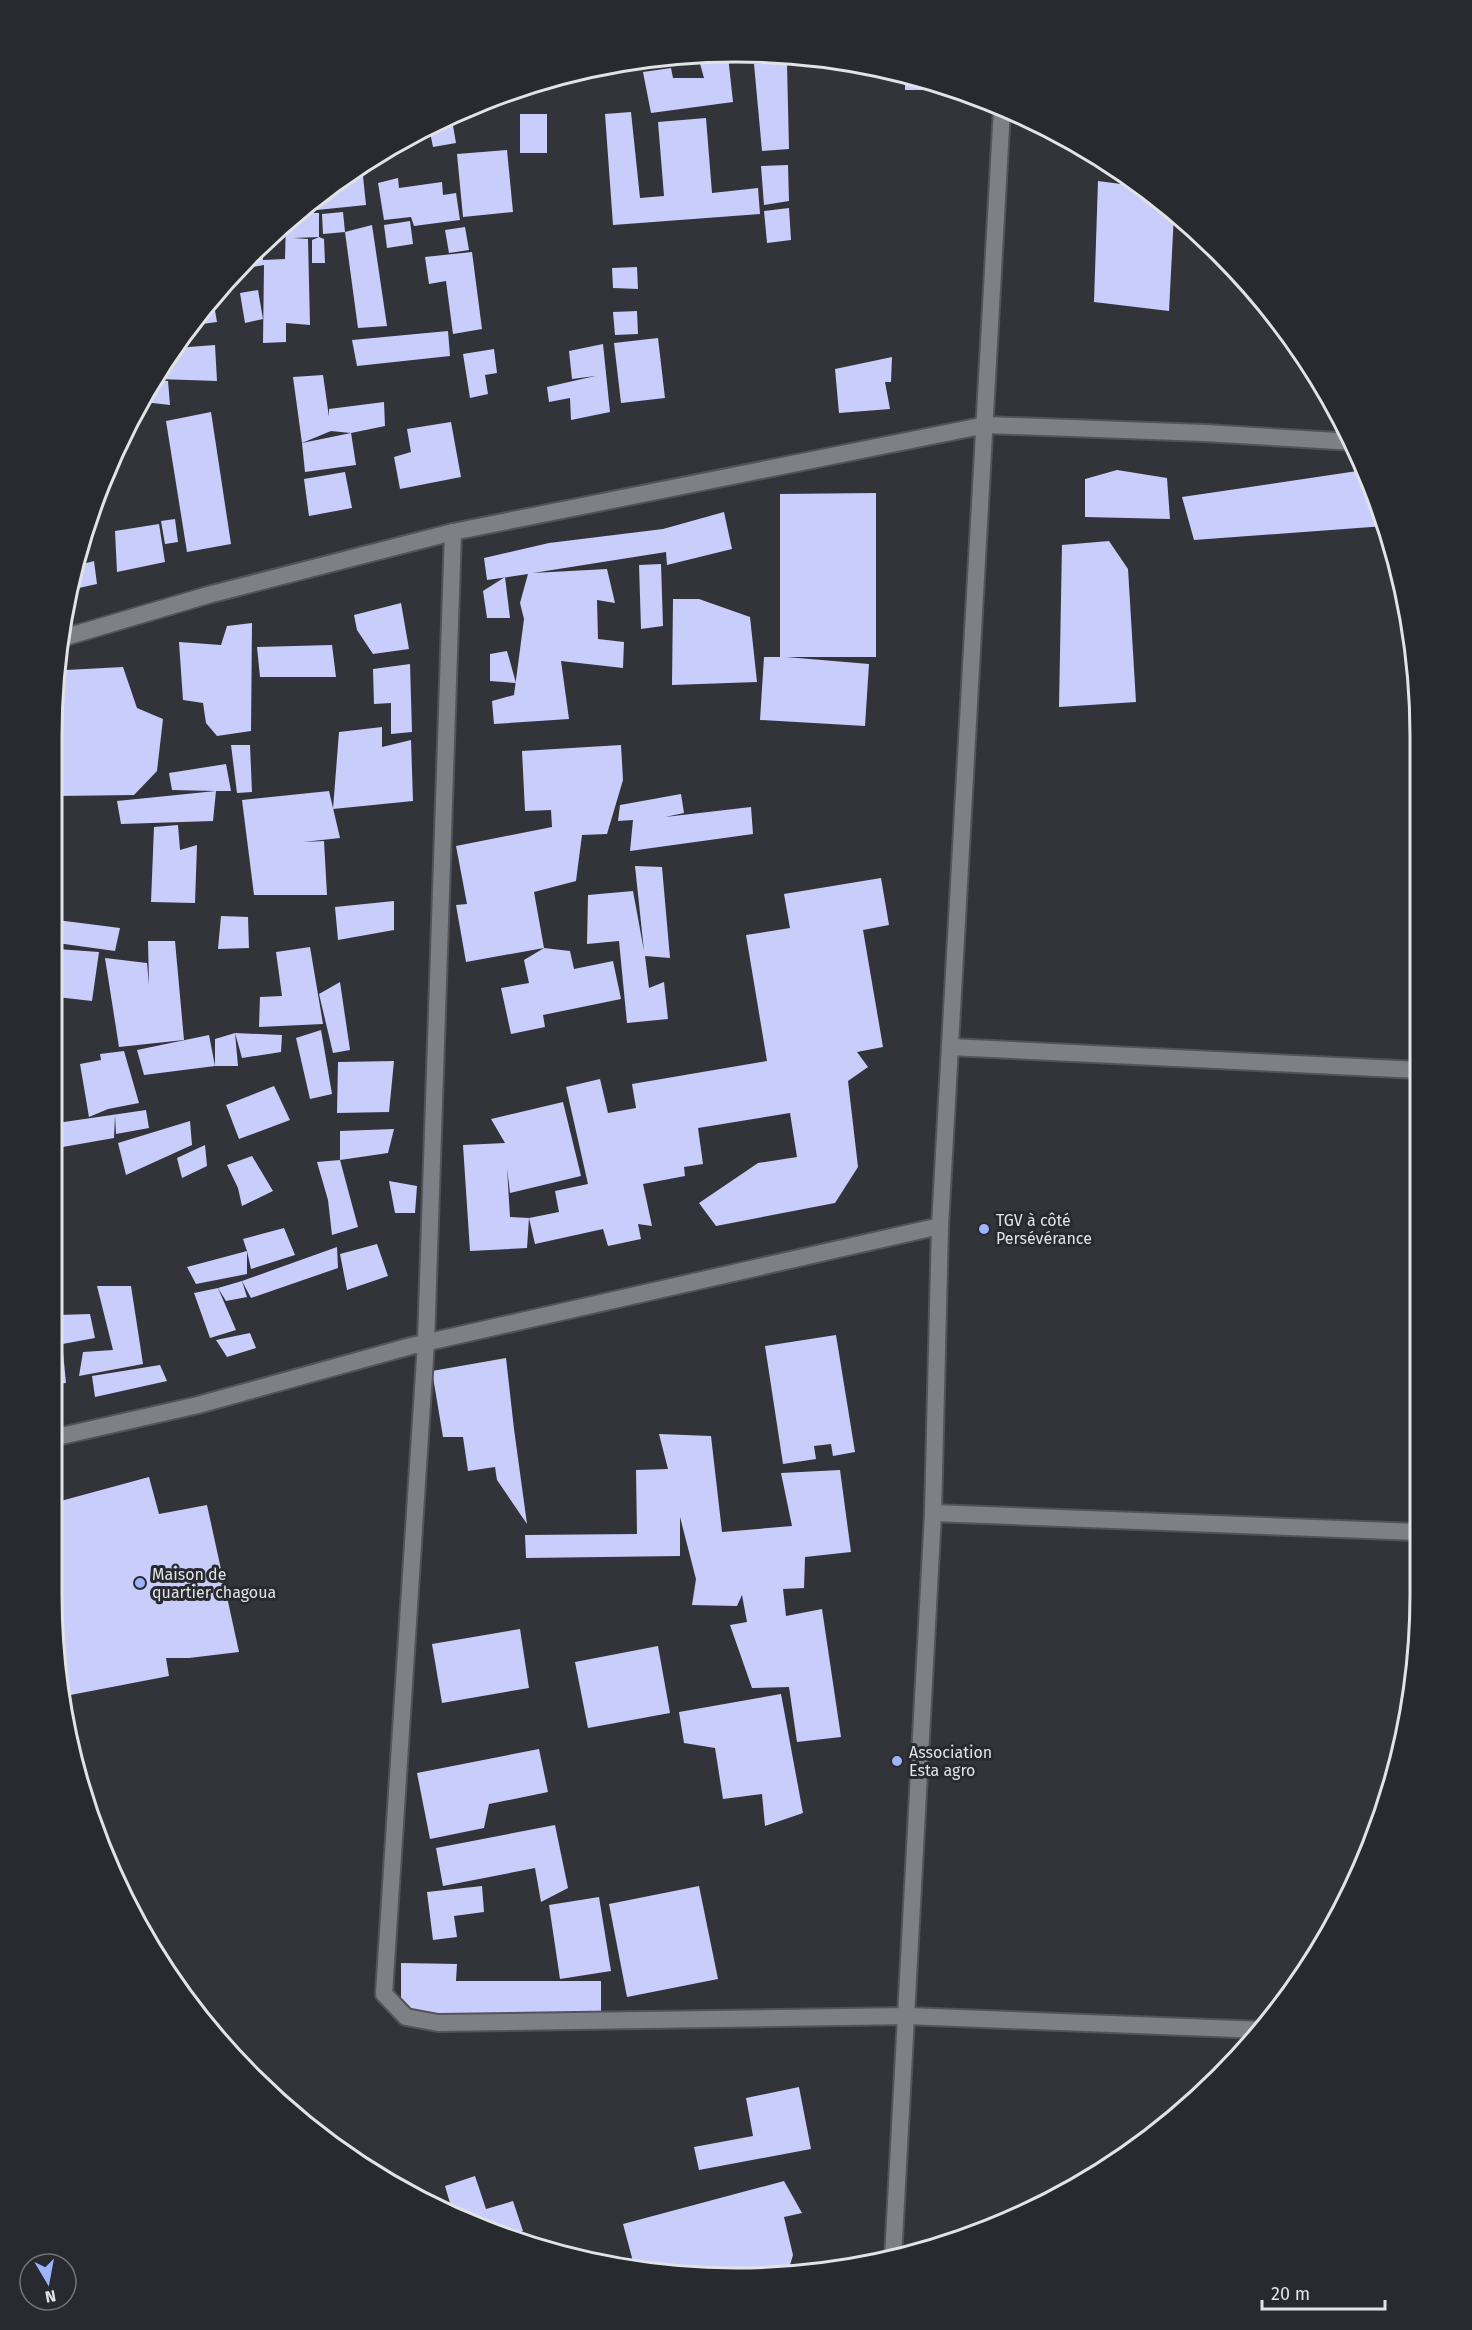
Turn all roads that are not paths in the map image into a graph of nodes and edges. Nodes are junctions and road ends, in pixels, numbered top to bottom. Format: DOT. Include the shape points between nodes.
graph roads {
  1 [pos="1002,116"];
  2 [pos="986,425"];
  3 [pos="1342,441"];
  4 [pos="453,532"];
  5 [pos="69,636"];
  6 [pos="950,1047"];
  7 [pos="1410,1070"];
  8 [pos="940,1226"];
  9 [pos="426,1342"];
  10 [pos="62,1436"];
  11 [pos="933,1513"];
  12 [pos="1410,1532"];
  13 [pos="907,2016"];
  14 [pos="1251,2030"];
  15 [pos="893,2250"];
  1 -- 2 [label="street"];
  2 -- 3 [label="street"];
  2 -- 4 [label="street"];
  2 -- 6 [label="street"];
  4 -- 5 [label="street" via="208,595"];
  4 -- 9 [label="street"];
  6 -- 7 [label="street"];
  6 -- 8 [label="street"];
  8 -- 9 [label="street"];
  8 -- 11 [label="street"];
  9 -- 10 [label="street" via="198,1405"];
  9 -- 13 [label="street" via="384,1994 406,2017 438,2023"];
  11 -- 12 [label="street"];
  11 -- 13 [label="street"];
  13 -- 14 [label="street"];
  13 -- 15 [label="street"];
}
